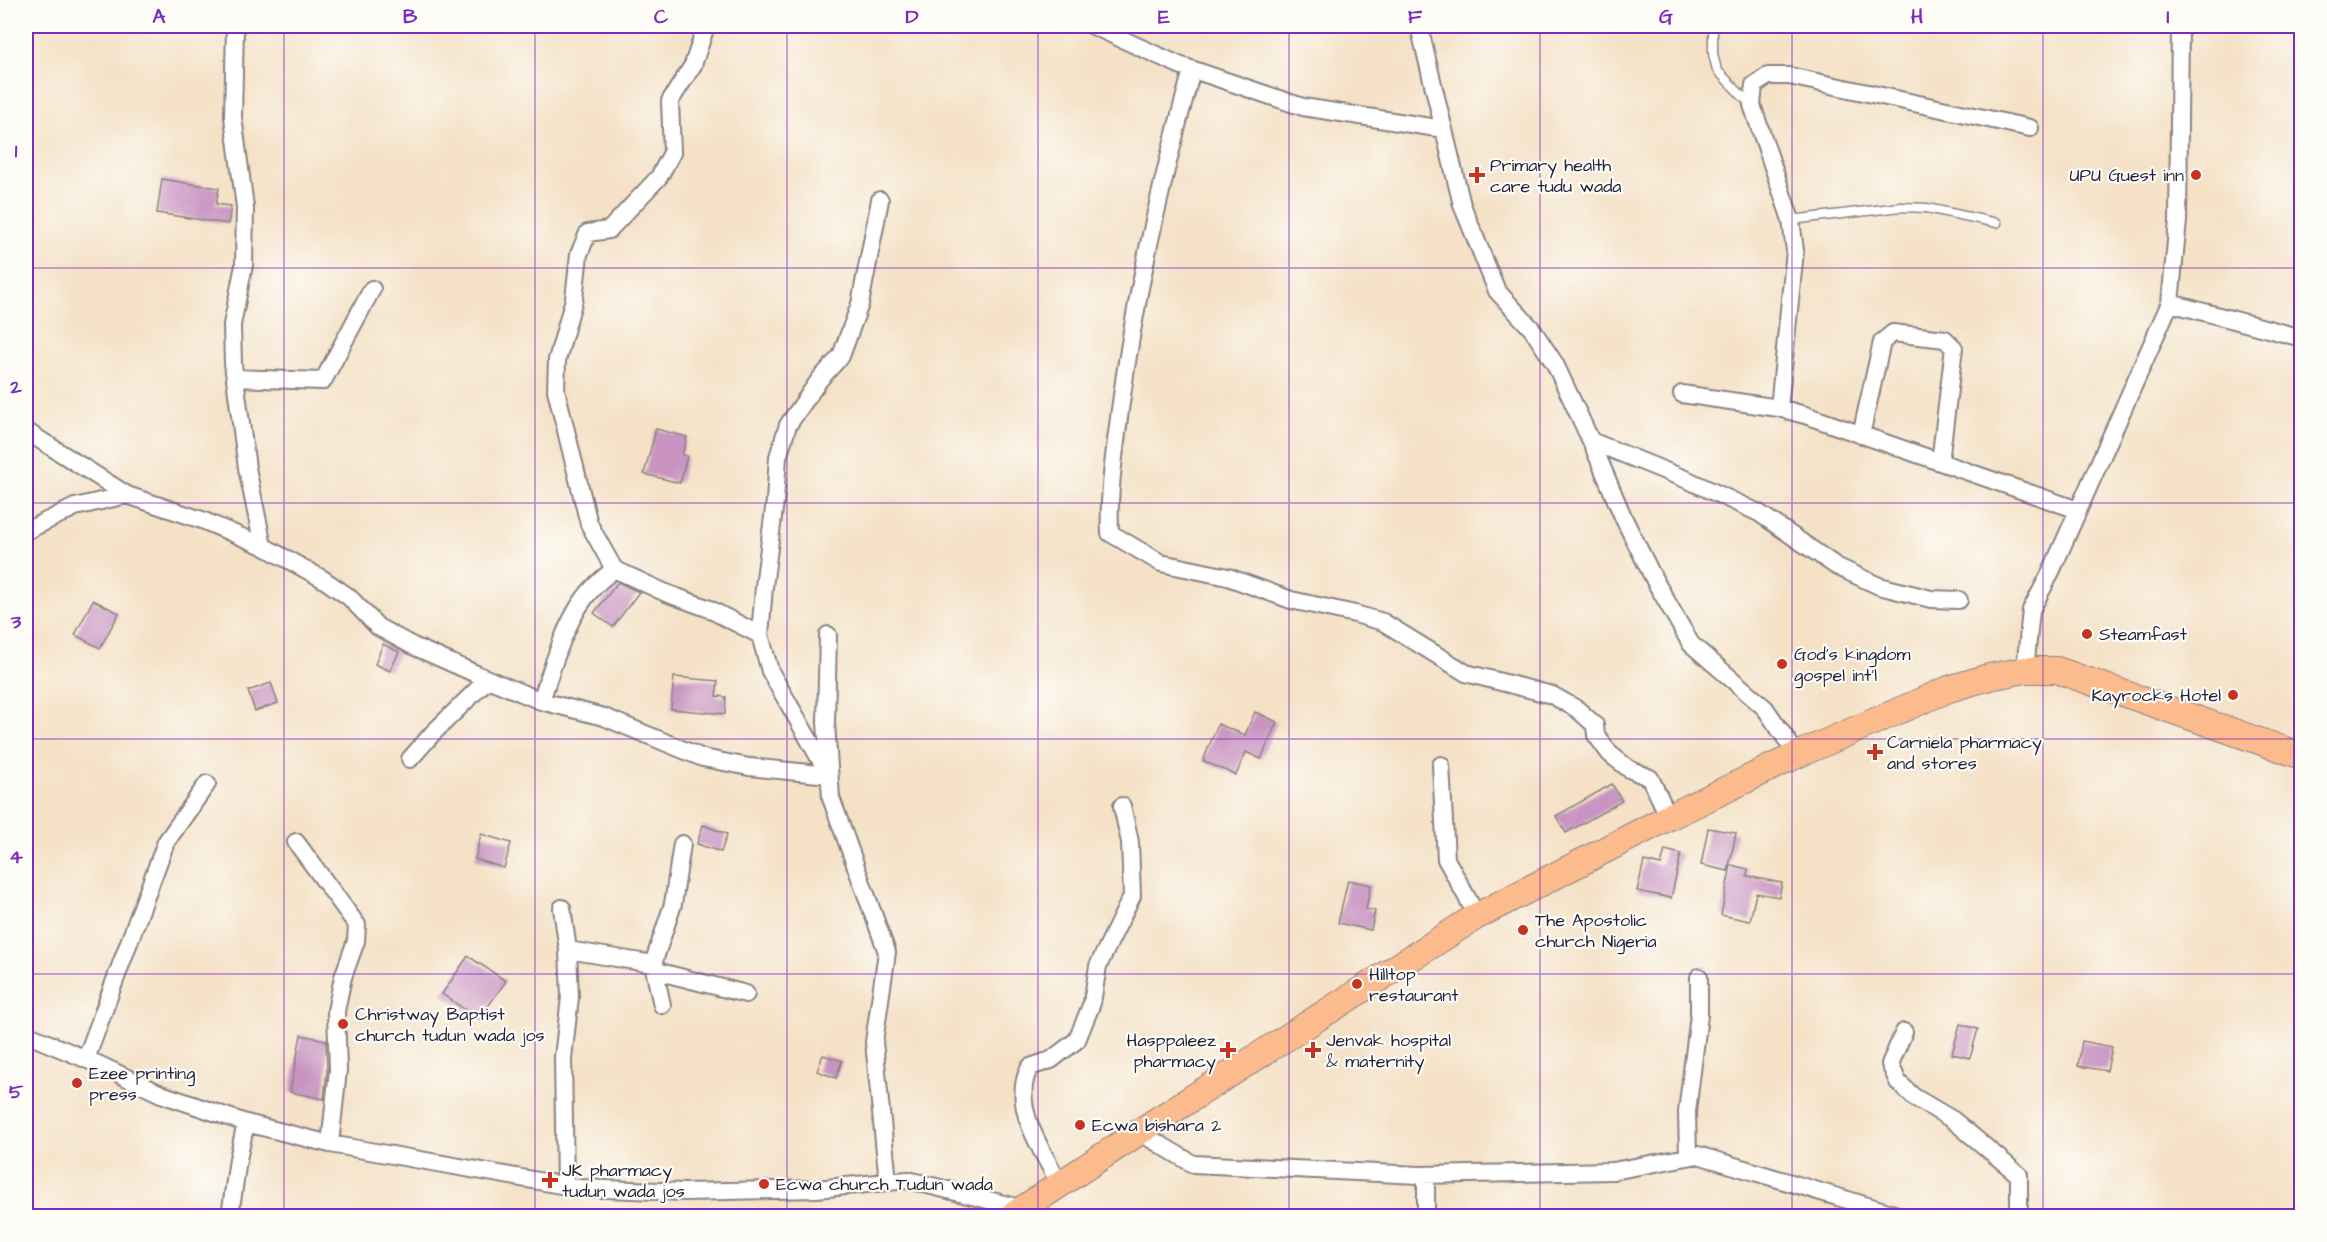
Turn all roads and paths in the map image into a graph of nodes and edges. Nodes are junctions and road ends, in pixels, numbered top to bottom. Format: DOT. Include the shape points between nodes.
graph roads {
  1 [pos="235,26"];
  2 [pos="706,26"];
  3 [pos="1094,26"];
  4 [pos="1419,26"];
  5 [pos="1713,26"];
  6 [pos="2180,26"];
  7 [pos="1192,70"];
  8 [pos="1752,105"];
  9 [pos="2030,128"];
  10 [pos="1443,129"];
  11 [pos="880,200"];
  12 [pos="1791,220"];
  13 [pos="1997,223"];
  14 [pos="372,289"];
  15 [pos="2170,303"];
  16 [pos="2301,338"];
  17 [pos="235,378"];
  18 [pos="1682,394"];
  19 [pos="1779,408"];
  20 [pos="26,432"];
  21 [pos="1861,435"];
  22 [pos="1591,441"];
  23 [pos="1940,462"];
  24 [pos="127,495"];
  25 [pos="2078,510"];
  26 [pos="26,531"];
  27 [pos="263,546"];
  28 [pos="614,570"];
  29 [pos="1959,600"];
  30 [pos="760,635"];
  31 [pos="828,635"];
  32 [pos="2025,670"];
  33 [pos="488,679"];
  34 [pos="541,701"];
  35 [pos="1797,755"];
  36 [pos="2301,756"];
  37 [pos="410,759"];
  38 [pos="1441,765"];
  39 [pos="829,775"];
  40 [pos="207,783"];
  41 [pos="1122,806"];
  42 [pos="1669,817"];
  43 [pos="296,842"];
  44 [pos="682,844"];
  45 [pos="562,908"];
  46 [pos="1477,916"];
  47 [pos="568,950"];
  48 [pos="653,964"];
  49 [pos="1699,977"];
  50 [pos="746,994"];
  51 [pos="662,1005"];
  52 [pos="1905,1032"];
  53 [pos="26,1034"];
  54 [pos="86,1059"];
  55 [pos="246,1123"];
  56 [pos="1139,1132"];
  57 [pos="330,1144"];
  58 [pos="1688,1157"];
  59 [pos="1426,1175"];
  60 [pos="888,1182"];
  61 [pos="565,1185"];
  62 [pos="1060,1185"];
  63 [pos="1018,1213"];
  64 [pos="230,1216"];
  65 [pos="1426,1216"];
  66 [pos="1901,1216"];
  67 [pos="2019,1216"];
  1 -- 17 [label="street" via="233,117 245,207 244,265 232,325"];
  2 -- 28 [label="street" via="693,65 670,101 672,153 659,177 609,230 588,233 583,243 574,299 557,360 556,390 589,525"];
  3 -- 7 [label="street"];
  4 -- 10 [label="street"];
  5 -- 8 [label="lane" via="1717,70"];
  6 -- 15 [label="street" via="2178,221"];
  7 -- 10 [label="street" via="1303,107"];
  7 -- 42 [label="street" via="1154,213 1128,346 1109,502 1110,533 1161,563 1228,577 1291,600 1383,622 1466,673 1552,695 1578,709 1595,725 1596,735 1610,754 1629,769 1650,778"];
  8 -- 9 [label="street" via="1754,85 1768,76 1789,76"];
  8 -- 12 [label="street"];
  10 -- 22 [label="street" via="1462,205 1497,291 1532,329 1555,364"];
  11 -- 30 [label="street" via="861,304 841,356 788,425 778,457"];
  12 -- 13 [label="lane" via="1901,207 1927,208"];
  12 -- 19 [label="street" via="1795,251"];
  14 -- 17 [label="street" via="323,381"];
  15 -- 16 [label="street"];
  15 -- 25 [label="street"];
  17 -- 27 [label="street"];
  18 -- 19 [label="street"];
  19 -- 21 [label="street"];
  20 -- 24 [label="street"];
  21 -- 23 [label="street"];
  21 -- 23 [label="street" via="1882,342 1893,333 1945,339 1954,348"];
  22 -- 29 [label="street" via="1759,513 1836,566 1879,586 1931,599"];
  22 -- 35 [label="street" via="1623,519 1691,644 1766,708"];
  23 -- 25 [label="street"];
  24 -- 26 [label="street" via="75,507"];
  24 -- 27 [label="street"];
  25 -- 32 [label="street" via="2031,610"];
  27 -- 33 [label="street" via="332,585 378,627"];
  28 -- 30 [label="street" via="707,608"];
  28 -- 34 [label="street" via="592,588 577,610"];
  30 -- 39 [label="street" via="770,671"];
  31 -- 39 [label="street"];
  32 -- 35 [label="main road" via="1989,676 1950,689"];
  32 -- 36 [label="main road" via="2072,674"];
  33 -- 34 [label="street"];
  33 -- 37 [label="street"];
  34 -- 39 [label="street" via="604,717 703,758"];
  35 -- 42 [label="main road"];
  38 -- 46 [label="street" via="1446,859"];
  39 -- 60 [label="street" via="831,798 887,952 874,1042"];
  40 -- 54 [label="street" via="166,842"];
  41 -- 62 [label="street" via="1130,842 1132,896 1098,966 1092,1003 1077,1040 1051,1060 1030,1067 1024,1078 1025,1116"];
  42 -- 46 [label="main road"];
  43 -- 57 [label="street" via="357,925 357,941 343,977 336,1011 338,1070"];
  44 -- 48 [label="street" via="673,904"];
  45 -- 47 [label="street"];
  46 -- 56 [label="main road"];
  47 -- 48 [label="street"];
  47 -- 61 [label="street" via="570,997 563,1058"];
  48 -- 50 [label="street" via="660,972"];
  48 -- 51 [label="street"];
  49 -- 58 [label="street"];
  52 -- 67 [label="street" via="1890,1064 1898,1082 1914,1097 1953,1120 2019,1175"];
  53 -- 54 [label="street"];
  54 -- 55 [label="street" via="161,1094"];
  55 -- 57 [label="street"];
  55 -- 64 [label="street"];
  56 -- 59 [label="street" via="1193,1164"];
  56 -- 62 [label="main road"];
  57 -- 61 [label="street"];
  58 -- 59 [label="street" via="1613,1171"];
  58 -- 66 [label="street" via="1698,1155"];
  59 -- 65 [label="street"];
  60 -- 61 [label="street" via="816,1190 685,1192"];
  60 -- 63 [label="street" via="908,1180"];
  62 -- 63 [label="main road"];
}
